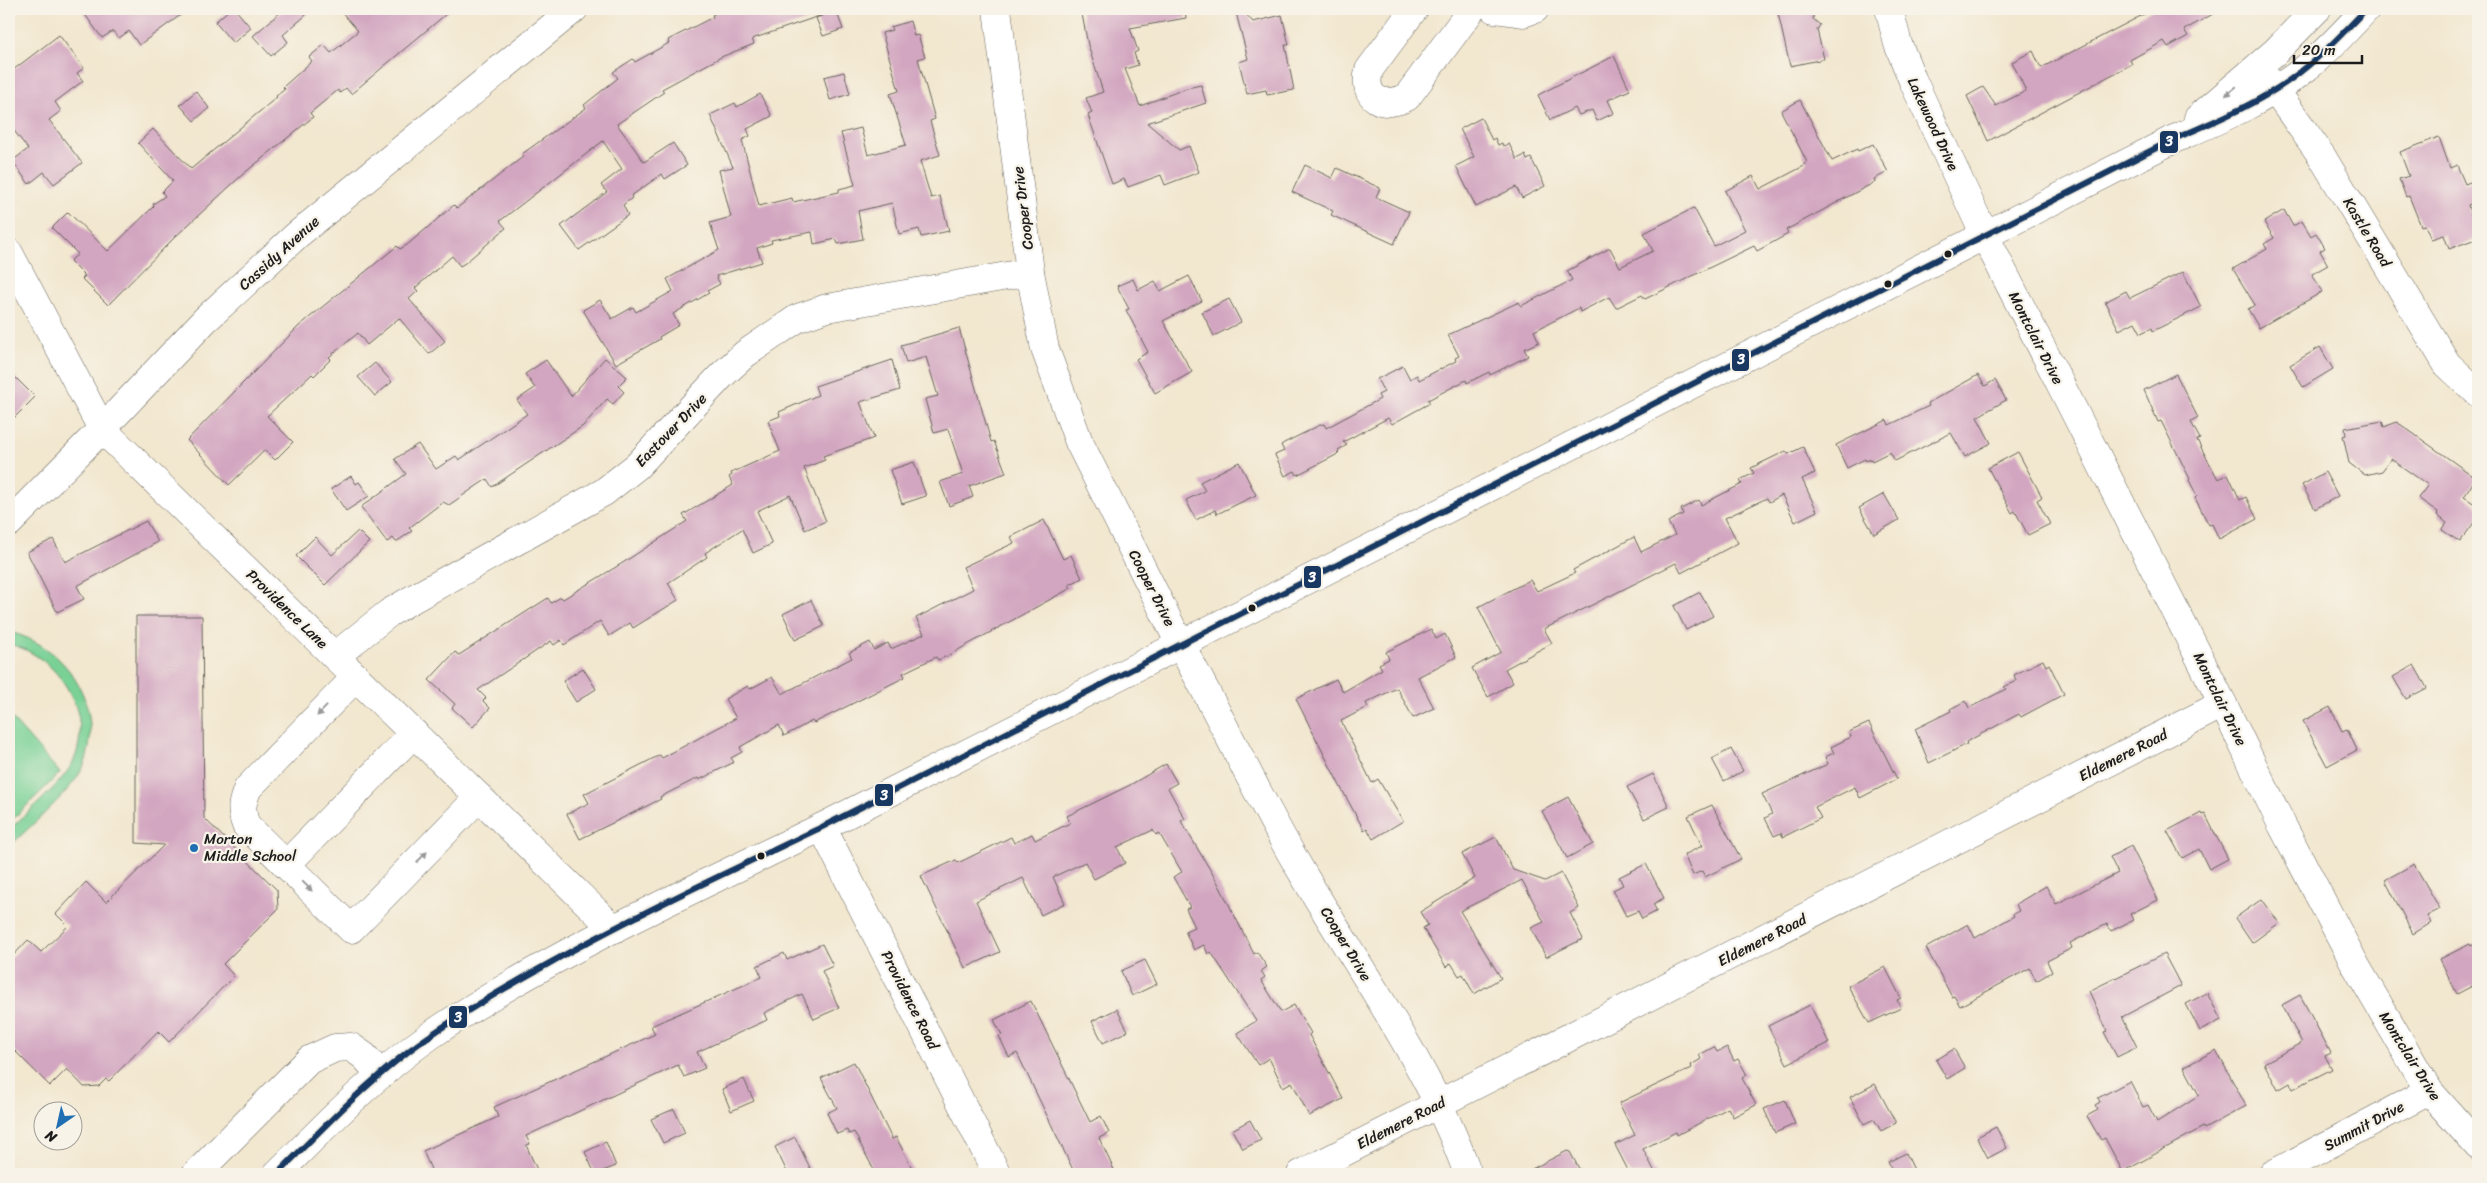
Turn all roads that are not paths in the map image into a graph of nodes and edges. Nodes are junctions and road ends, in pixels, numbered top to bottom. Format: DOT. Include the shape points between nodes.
graph roads {
  1 [pos="574,9"];
  2 [pos="997,9"];
  3 [pos="1414,9"];
  4 [pos="1472,9"];
  5 [pos="1494,9"];
  6 [pos="1535,9"];
  7 [pos="1889,9"];
  8 [pos="2316,9"];
  9 [pos="2366,9"];
  10 [pos="2259,67"];
  11 [pos="2275,89"];
  12 [pos="2172,140"];
  13 [pos="1984,236"];
  14 [pos="9,253"];
  15 [pos="1030,272"];
  16 [pos="2478,393"];
  17 [pos="102,429"];
  18 [pos="9,523"];
  19 [pos="1180,644"];
  20 [pos="335,656"];
  21 [pos="356,677"];
  22 [pos="2223,704"];
  23 [pos="414,733"];
  24 [pos="479,797"];
  25 [pos="822,827"];
  26 [pos="286,865"];
  27 [pos="614,929"];
  28 [pos="381,1074"];
  29 [pos="2429,1091"];
  30 [pos="1438,1104"];
  31 [pos="2478,1146"];
  32 [pos="196,1174"];
  33 [pos="277,1174"];
  34 [pos="997,1174"];
  35 [pos="1301,1174"];
  36 [pos="1468,1174"];
  37 [pos="2273,1174"];
  1 -- 17 [label="street, Cassidy Avenue" via="297,236 205,320"];
  2 -- 15 [label="street, Cooper Drive"];
  3 -- 4 [label="street" via="1369,70 1366,82 1371,94 1384,103 1397,102 1407,96"];
  5 -- 6 [label="street" via="1523,12"];
  7 -- 13 [label="street, Lakewood Drive" via="1898,44 1913,81"];
  8 -- 10 [label="street"];
  9 -- 11 [label="street" via="2306,68"];
  10 -- 11 [label="street, Kastle Road"];
  10 -- 12 [label="street, one-way"];
  11 -- 12 [label="street"];
  11 -- 16 [label="street, Kastle Road" via="2321,154 2447,364"];
  12 -- 13 [label="street"];
  13 -- 19 [label="street"];
  13 -- 22 [label="street, Montclair Drive"];
  14 -- 17 [label="street, Providence Lane"];
  15 -- 19 [label="street, Cooper Drive" via="1045,349 1079,442"];
  15 -- 20 [label="street, Eastover Drive" via="827,308 798,318 739,360 637,466 604,492 389,613"];
  17 -- 18 [label="street, Cassidy Avenue"];
  17 -- 20 [label="street, Providence Lane"];
  19 -- 25 [label="street"];
  19 -- 30 [label="street, Cooper Drive" via="1300,869 1400,1033"];
  20 -- 21 [label="street, Providence Lane"];
  21 -- 23 [label="street, Providence Lane"];
  21 -- 26 [label="street, one-way" via="248,788 242,801 241,814 246,825"];
  22 -- 29 [label="street, Montclair Drive" via="2356,966"];
  22 -- 30 [label="street, Eldemere Road"];
  23 -- 24 [label="street, Providence Lane"];
  23 -- 26 [label="street"];
  26 -- 24 [label="street, one-way" via="351,929"];
  24 -- 27 [label="street, Providence Lane"];
  25 -- 27 [label="street"];
  25 -- 34 [label="street, Providence Road"];
  27 -- 28 [label="street" via="515,982 431,1036"];
  28 -- 32 [label="street" via="351,1047 335,1048 309,1060"];
  28 -- 33 [label="street"];
  29 -- 31 [label="street, Montclair Drive"];
  29 -- 37 [label="street, Summit Drive"];
  30 -- 35 [label="street, Eldemere Road"];
  30 -- 36 [label="street, Cooper Drive"];
}
